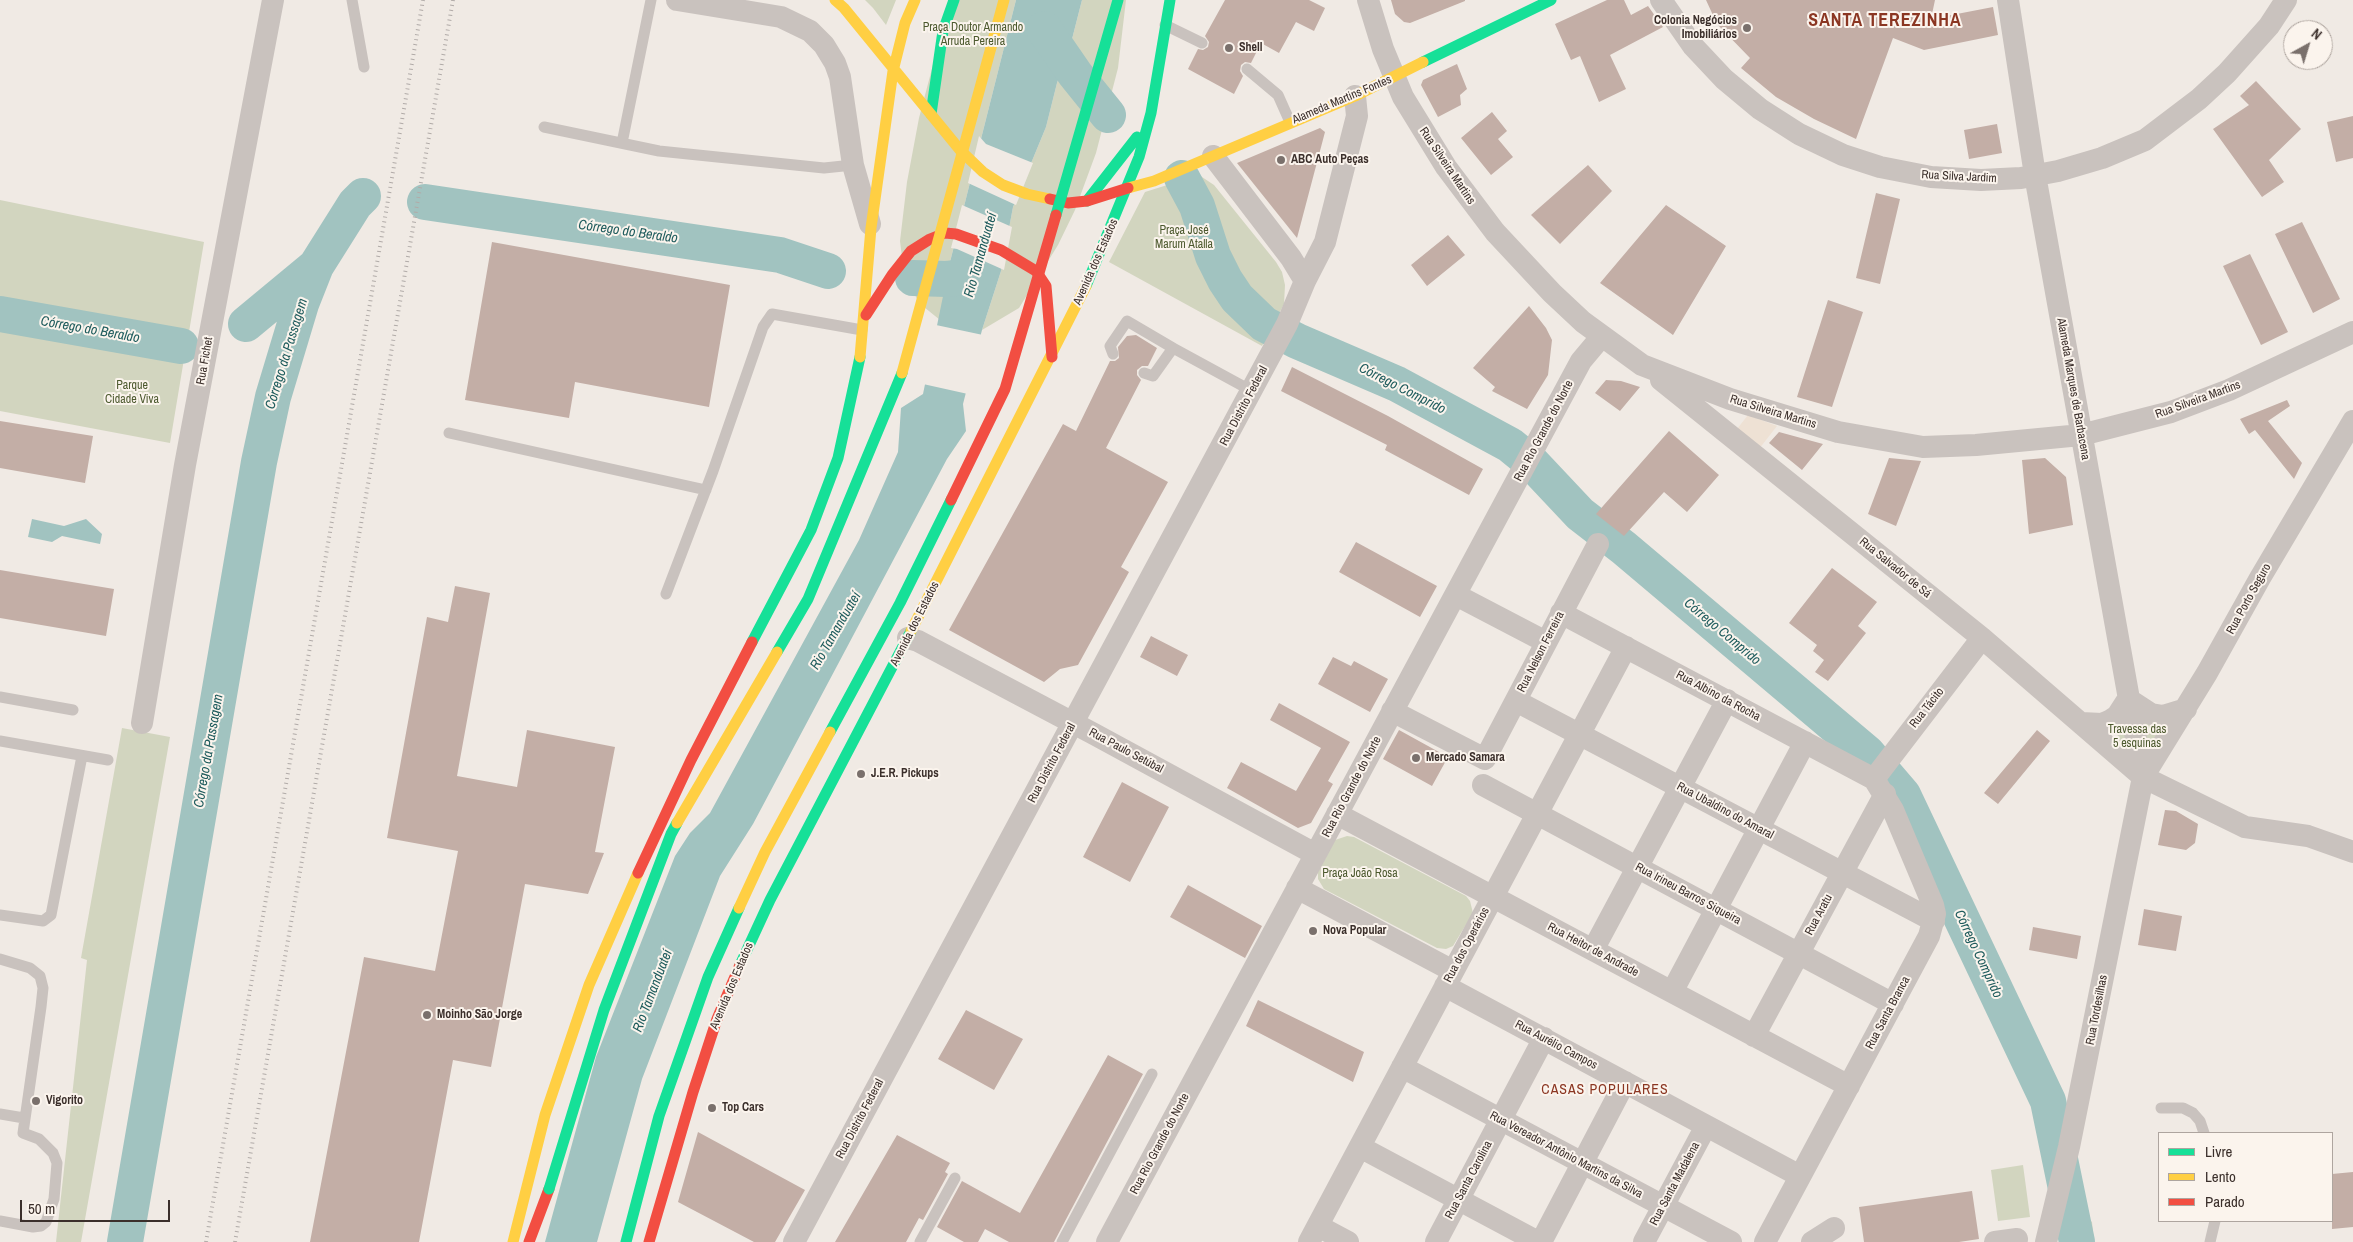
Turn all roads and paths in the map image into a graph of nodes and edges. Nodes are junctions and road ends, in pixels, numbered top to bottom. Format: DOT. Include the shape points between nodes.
graph roads {
  1 [pos="273,0"];
  2 [pos="352,0"];
  3 [pos="651,0"];
  4 [pos="677,0"];
  5 [pos="835,0"];
  6 [pos="915,0"];
  7 [pos="954,0"];
  8 [pos="1004,0"];
  9 [pos="1118,0"];
  10 [pos="1368,0"];
  11 [pos="1551,0"];
  12 [pos="1661,0"];
  13 [pos="2008,0"];
  14 [pos="2286,0"];
  15 [pos="1170,2"];
  16 [pos="1165,25"];
  17 [pos="1202,43"];
  18 [pos="364,67"];
  19 [pos="1247,69"];
  20 [pos="893,71"];
  21 [pos="1395,77"];
  22 [pos="1355,96"];
  23 [pos="1151,113"];
  24 [pos="931,114"];
  25 [pos="1290,122"];
  26 [pos="544,127"];
  27 [pos="622,143"];
  28 [pos="1213,156"];
  29 [pos="853,165"];
  30 [pos="2035,176"];
  31 [pos="1128,188"];
  32 [pos="1087,201"];
  33 [pos="871,228"];
  34 [pos="1305,281"];
  35 [pos="863,324"];
  36 [pos="2353,332"];
  37 [pos="1602,336"];
  38 [pos="1173,348"];
  39 [pos="1113,354"];
  40 [pos="1052,357"];
  41 [pos="1642,365"];
  42 [pos="1144,373"];
  43 [pos="1252,391"];
  44 [pos="2353,421"];
  45 [pos="450,433"];
  46 [pos="2081,435"];
  47 [pos="706,490"];
  48 [pos="1598,544"];
  49 [pos="666,594"];
  50 [pos="1456,595"];
  51 [pos="1561,613"];
  52 [pos="908,638"];
  53 [pos="1982,638"];
  54 [pos="1546,642"];
  55 [pos="1626,647"];
  56 [pos="0,697"];
  57 [pos="2128,699"];
  58 [pos="1727,700"];
  59 [pos="1516,701"];
  60 [pos="2186,709"];
  61 [pos="73,710"];
  62 [pos="1392,711"];
  63 [pos="142,722"];
  64 [pos="1073,723"];
  65 [pos="2081,723"];
  66 [pos="1579,734"];
  67 [pos="0,741"];
  68 [pos="1805,742"];
  69 [pos="82,756"];
  70 [pos="108,760"];
  71 [pos="2143,776"];
  72 [pos="1880,778"];
  73 [pos="1482,785"];
  74 [pos="1680,787"];
  75 [pos="1337,814"];
  76 [pos="1537,814"];
  77 [pos="1759,829"];
  78 [pos="2353,852"];
  79 [pos="1315,854"];
  80 [pos="1637,867"];
  81 [pos="1842,872"];
  82 [pos="1297,888"];
  83 [pos="1493,897"];
  84 [pos="1716,910"];
  85 [pos="0,915"];
  86 [pos="1934,921"];
  87 [pos="1593,950"];
  88 [pos="1799,954"];
  89 [pos="0,959"];
  90 [pos="1449,978"];
  91 [pos="1672,992"];
  92 [pos="1893,1004"];
  93 [pos="1754,1036"];
  94 [pos="1544,1038"];
  95 [pos="1402,1067"];
  96 [pos="1152,1074"];
  97 [pos="1625,1082"];
  98 [pos="1849,1086"];
  99 [pos="2161,1108"];
  100 [pos="0,1114"];
  101 [pos="24,1118"];
  102 [pos="1501,1120"];
  103 [pos="1706,1126"];
  104 [pos="2204,1132"];
  105 [pos="1360,1147"];
  106 [pos="1582,1163"];
  107 [pos="1800,1176"];
  108 [pos="954,1178"];
  109 [pos="1459,1200"];
  110 [pos="1663,1206"];
  111 [pos="0,1221"];
  112 [pos="2215,1222"];
  113 [pos="1834,1228"];
  114 [pos="1313,1234"];
  115 [pos="2017,1239"];
  116 [pos="513,1242"];
  117 [pos="529,1242"];
  118 [pos="626,1242"];
  119 [pos="649,1242"];
  120 [pos="794,1242"];
  121 [pos="920,1242"];
  122 [pos="1062,1242"];
  123 [pos="1107,1242"];
  124 [pos="1348,1242"];
  125 [pos="1436,1242"];
  126 [pos="1540,1242"];
  127 [pos="1644,1242"];
  128 [pos="1730,1242"];
  129 [pos="1765,1242"];
  130 [pos="1812,1242"];
  131 [pos="1995,1242"];
  132 [pos="2046,1242"];
  133 [pos="2210,1242"];
  1 -- 63 [label="street, Rua Fichet" via="187,456"];
  2 -- 18 [label="lane"];
  3 -- 27 [label="lane"];
  4 -- 29 [label="street" via="781,17 810,32 824,45 840,77"];
  5 -- 20 [label="main road, Alameda Martins Fontes"];
  6 -- 20 [label="main road"];
  7 -- 24 [label="main road" via="943,31"];
  8 -- 117 [label="main road, bridge" via="899,385 808,598 671,834 604,1010 549,1189"];
  9 -- 118 [label="main road, Avenida dos Estados, bridge" via="1005,389 900,603 765,852 708,977 659,1116"];
  10 -- 21 [label="street, Rua Silveira Martins" via="1382,50"];
  11 -- 21 [label="main road, Alameda Martins Fontes"];
  12 -- 30 [label="street, Rua Silva Jardim" via="1693,46 1734,88 1769,116 1829,149 1880,167 1931,177 1981,180"];
  13 -- 30 [label="street, Alameda Marques de Barbacena"];
  14 -- 30 [label="street, Rua Silva Jardim" via="2269,26 2206,94 2145,140 2102,158"];
  15 -- 16 [label="main road, Avenida dos Estados"];
  16 -- 17 [label="lane"];
  16 -- 23 [label="main road, Avenida dos Estados"];
  19 -- 25 [label="lane" via="1278,95"];
  20 -- 24 [label="main road, Alameda Martins Fontes"];
  20 -- 33 [label="main road"];
  21 -- 22 [label="main road, Alameda Martins Fontes"];
  21 -- 37 [label="street, Rua Silveira Martins" via="1425,135 1468,199 1552,293"];
  22 -- 25 [label="main road, Alameda Martins Fontes"];
  22 -- 34 [label="street, Rua Distrito Federal" via="1357,116 1325,242"];
  23 -- 31 [label="main road, Avenida dos Estados"];
  23 -- 32 [label="main road" via="1132,146"];
  24 -- 32 [label="main road, Alameda Martins Fontes" via="960,150 983,172 1003,185 1052,201"];
  25 -- 28 [label="main road, Alameda Martins Fontes"];
  26 -- 27 [label="lane"];
  27 -- 29 [label="lane" via="659,151 824,168"];
  28 -- 31 [label="main road, Alameda Martins Fontes"];
  28 -- 34 [label="street"];
  29 -- 33 [label="street"];
  30 -- 46 [label="street, Alameda Marques de Barbacena"];
  31 -- 32 [label="main road, Alameda Martins Fontes"];
  31 -- 40 [label="main road, Avenida dos Estados"];
  33 -- 35 [label="main road"];
  34 -- 43 [label="street, Rua Distrito Federal"];
  35 -- 40 [label="main road" via="892,274 911,251 944,233 956,234 1001,250 1036,272 1046,286"];
  35 -- 47 [label="lane" via="772,314 763,328"];
  35 -- 116 [label="main road" via="846,426 825,495 791,569 674,796 597,967 546,1115"];
  36 -- 46 [label="street, Rua Silveira Martins" via="2229,390 2179,409"];
  37 -- 41 [label="street, Rua Silveira Martins"];
  37 -- 50 [label="street, Rua Rio Grande do Norte" via="1581,361"];
  38 -- 39 [label="lane" via="1127,321 1110,346"];
  38 -- 42 [label="lane" via="1153,376"];
  38 -- 43 [label="lane"];
  40 -- 52 [label="main road, Avenida dos Estados"];
  41 -- 46 [label="street, Rua Silveira Martins" via="1796,421 1886,441 1923,446 1976,445"];
  41 -- 53 [label="street, Rua Salvador de Sá"];
  43 -- 64 [label="street, Rua Distrito Federal"];
  44 -- 60 [label="street, Rua Porto Seguro"];
  45 -- 47 [label="lane"];
  46 -- 57 [label="street, Alameda Marques de Barbacena"];
  47 -- 49 [label="lane"];
  48 -- 51 [label="street, Rua Nelson Ferreira"];
  50 -- 54 [label="street"];
  50 -- 62 [label="street, Rua Rio Grande do Norte"];
  51 -- 54 [label="street, Rua Nelson Ferreira"];
  51 -- 55 [label="street, Rua Albino da Rocha"];
  52 -- 64 [label="street, Rua Paulo Setúbal"];
  52 -- 119 [label="main road, Avenida dos Estados" via="770,900 741,962 692,1092"];
  53 -- 65 [label="street, Rua Salvador de Sá"];
  53 -- 72 [label="street, Rua Tácito"];
  54 -- 59 [label="street, Rua Nelson Ferreira"];
  55 -- 58 [label="street, Rua Albino da Rocha"];
  55 -- 66 [label="street, Rua dos Operários"];
  56 -- 61 [label="lane"];
  57 -- 60 [label="street" via="2151,714 2163,716"];
  57 -- 65 [label="street" via="2111,720 2102,724"];
  57 -- 71 [label="street, Alameda Marques de Barbacena"];
  58 -- 68 [label="street, Rua Albino da Rocha"];
  58 -- 74 [label="street"];
  59 -- 62 [label="street, Rua Nelson Ferreira" via="1485,759"];
  59 -- 66 [label="street, Rua Ubaldino do Amaral"];
  60 -- 71 [label="street, Rua Porto Seguro"];
  62 -- 75 [label="street, Rua Rio Grande do Norte"];
  64 -- 79 [label="street, Rua Paulo Setúbal"];
  64 -- 120 [label="street, Rua Distrito Federal"];
  65 -- 71 [label="street, Rua Salvador de Sá"];
  66 -- 74 [label="street, Rua Ubaldino do Amaral"];
  66 -- 76 [label="street, Rua dos Operários"];
  67 -- 69 [label="lane"];
  68 -- 72 [label="street, Rua Albino da Rocha"];
  68 -- 77 [label="street"];
  69 -- 70 [label="lane"];
  69 -- 85 [label="lane" via="50,915 43,921"];
  71 -- 78 [label="street, Rua Salvador de Sá" via="2245,827 2308,836"];
  71 -- 132 [label="street, Rua Tordesilhas" via="2069,1147"];
  72 -- 81 [label="street, Rua Aratu"];
  72 -- 86 [label="street" via="1930,896"];
  73 -- 76 [label="street, Rua Irineu Barros Siqueira"];
  74 -- 77 [label="street, Rua Ubaldino do Amaral"];
  74 -- 80 [label="street"];
  75 -- 79 [label="street, Rua Rio Grande do Norte"];
  75 -- 83 [label="street, Rua Heitor de Andrade"];
  76 -- 80 [label="street, Rua Irineu Barros Siqueira"];
  76 -- 83 [label="street, Rua dos Operários"];
  77 -- 81 [label="street, Rua Ubaldino do Amaral"];
  77 -- 84 [label="street"];
  79 -- 82 [label="street, Rua Rio Grande do Norte"];
  80 -- 84 [label="street, Rua Irineu Barros Siqueira"];
  80 -- 87 [label="street"];
  81 -- 86 [label="street, Rua Ubaldino do Amaral"];
  81 -- 88 [label="street, Rua Aratu"];
  82 -- 90 [label="street"];
  82 -- 123 [label="street, Rua Rio Grande do Norte"];
  83 -- 87 [label="street, Rua Heitor de Andrade"];
  83 -- 90 [label="street, Rua dos Operários"];
  84 -- 88 [label="street, Rua Irineu Barros Siqueira"];
  84 -- 91 [label="street"];
  86 -- 92 [label="street, Rua Santa Branca"];
  87 -- 91 [label="street, Rua Heitor de Andrade"];
  88 -- 92 [label="street, Rua Irineu Barros Siqueira"];
  88 -- 93 [label="street, Rua Aratu"];
  89 -- 101 [label="lane" via="30,968 40,976 43,988"];
  90 -- 94 [label="street, Rua Aurélio Campos"];
  90 -- 95 [label="street, Rua dos Operários"];
  91 -- 93 [label="street, Rua Heitor de Andrade"];
  92 -- 98 [label="street, Rua Santa Branca"];
  93 -- 98 [label="street, Rua Heitor de Andrade"];
  94 -- 97 [label="street, Rua Aurélio Campos"];
  94 -- 102 [label="street, Rua Santa Carolina"];
  95 -- 102 [label="street, Rua Vereador Antônio Martins da Silva"];
  95 -- 105 [label="street, Rua dos Operários"];
  96 -- 122 [label="lane"];
  97 -- 103 [label="street, Rua Aurélio Campos"];
  97 -- 106 [label="street"];
  98 -- 107 [label="street, Rua Santa Branca"];
  99 -- 104 [label="lane" via="2183,1108 2193,1113"];
  100 -- 101 [label="lane"];
  101 -- 111 [label="lane" via="23,1133 39,1138 57,1163 50,1214 41,1226"];
  102 -- 106 [label="street, Rua Vereador Antônio Martins da Silva"];
  102 -- 109 [label="street, Rua Santa Carolina"];
  103 -- 107 [label="street, Rua Aurélio Campos"];
  103 -- 110 [label="street, Rua Santa Madalena"];
  105 -- 109 [label="street"];
  105 -- 114 [label="street, Rua dos Operários"];
  106 -- 110 [label="street, Rua Vereador Antônio Martins da Silva"];
  106 -- 126 [label="street"];
  107 -- 129 [label="street, Rua Santa Branca"];
  108 -- 121 [label="lane"];
  109 -- 125 [label="street, Rua Santa Carolina"];
  109 -- 126 [label="street"];
  110 -- 127 [label="street, Rua Santa Madalena"];
  110 -- 128 [label="street, Rua Vereador Antônio Martins da Silva"];
  112 -- 133 [label="lane"];
  113 -- 130 [label="street"];
  114 -- 124 [label="street"];
  115 -- 131 [label="street"];
}
